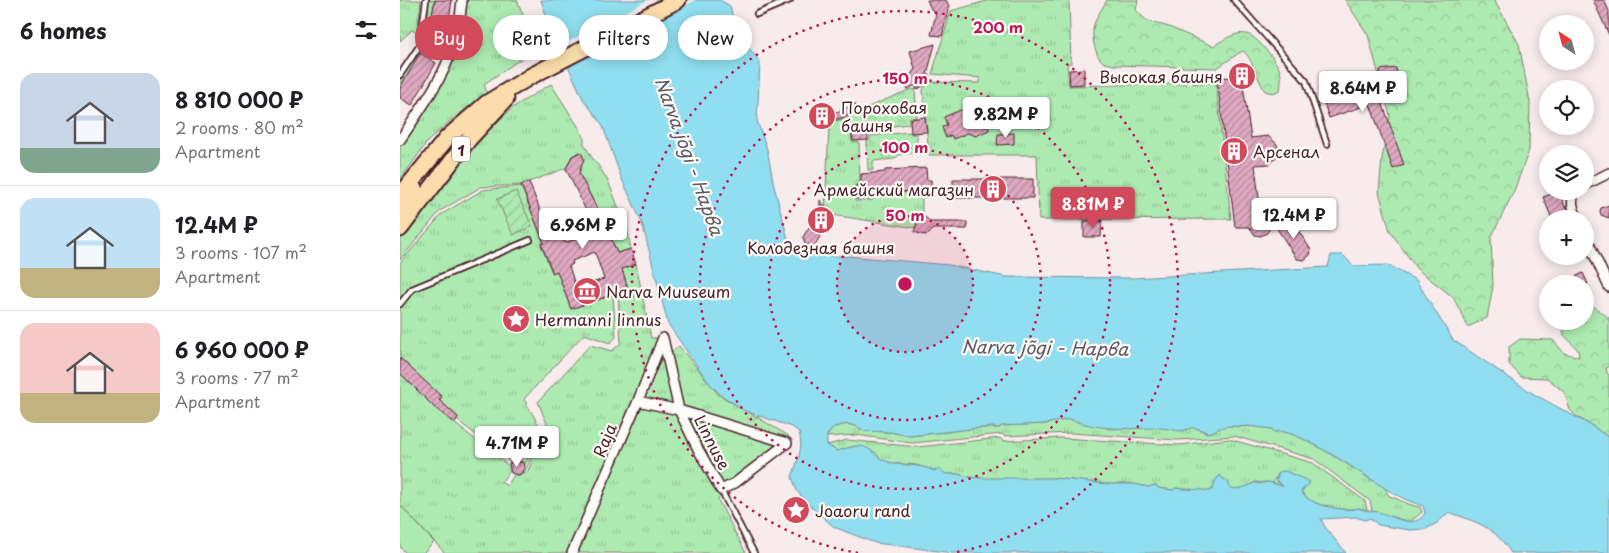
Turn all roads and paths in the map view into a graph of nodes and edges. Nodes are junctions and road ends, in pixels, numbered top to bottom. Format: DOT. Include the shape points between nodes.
graph roads {
  1 [pos="426,0"];
  2 [pos="462,0"];
  3 [pos="678,0"];
  4 [pos="790,0"];
  5 [pos="1234,0"];
  6 [pos="757,14"];
  7 [pos="400,75"];
  8 [pos="531,76"];
  9 [pos="463,123"];
  10 [pos="400,140"];
  11 [pos="1327,144"];
  12 [pos="1609,173"];
  13 [pos="1594,180"];
  14 [pos="400,196"];
  15 [pos="400,210"];
  16 [pos="400,229"];
  17 [pos="530,240"];
  18 [pos="1594,254"];
  19 [pos="1609,287"];
  20 [pos="400,304"];
  21 [pos="663,338"];
  22 [pos="638,401"];
  23 [pos="680,410"];
  24 [pos="721,490"];
  25 [pos="572,553"];
  26 [pos="754,553"];
  1 -- 7 [label="lane" via="420,45"];
  2 -- 10 [label="street" via="457,32 444,71"];
  3 -- 8 [label="highway"];
  4 -- 6 [label="lane"];
  5 -- 11 [label="lane" via="1306,80"];
  8 -- 9 [label="highway, 1"];
  8 -- 16 [label="highway, 1" via="469,139"];
  9 -- 14 [label="highway" via="434,152"];
  9 -- 15 [label="highway, 1"];
  12 -- 13 [label="street"];
  17 -- 20 [label="lane" via="412,290"];
  18 -- 19 [label="street"];
  21 -- 22 [label="street, Raja"];
  21 -- 23 [label="street, Linnuse"];
  22 -- 23 [label="street"];
  22 -- 25 [label="street, Raja"];
  23 -- 24 [label="street, Linnuse"];
  23 -- 24 [label="street" via="787,443"];
  24 -- 26 [label="lane, Linnuse"];
}
